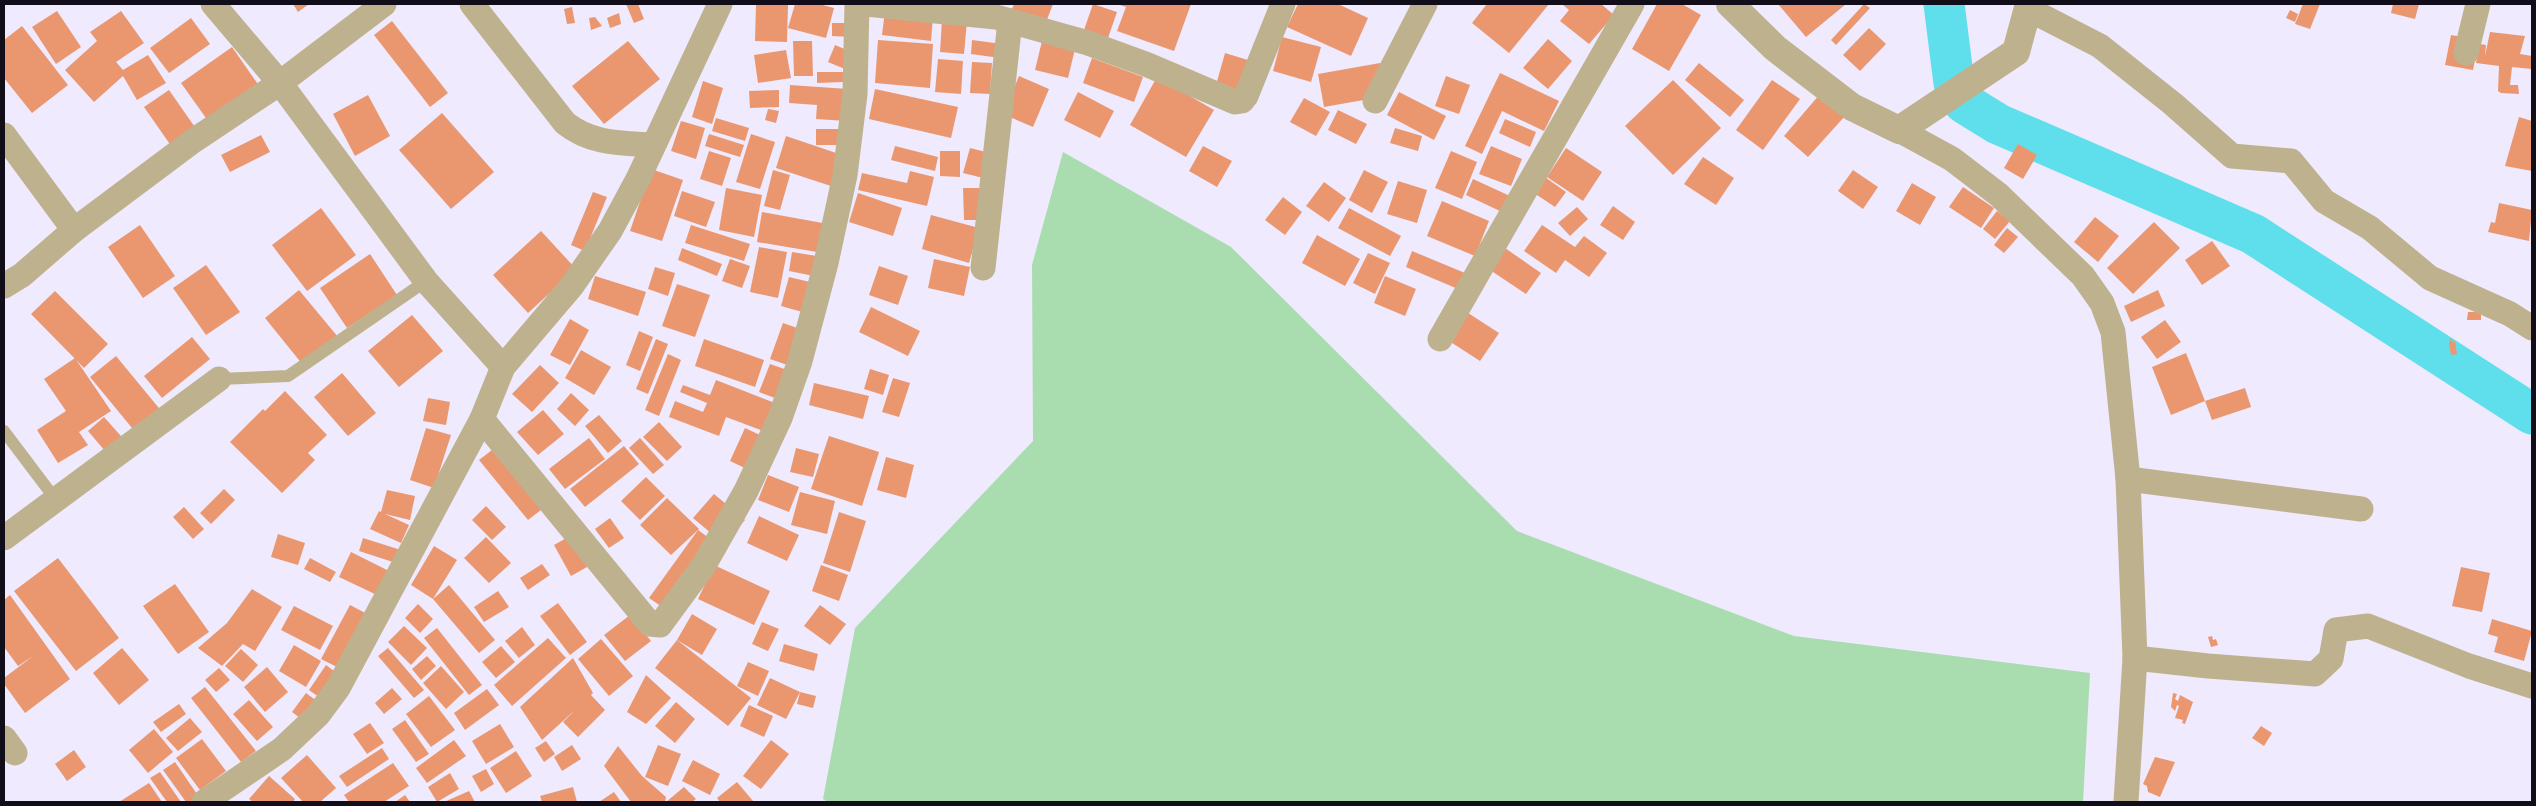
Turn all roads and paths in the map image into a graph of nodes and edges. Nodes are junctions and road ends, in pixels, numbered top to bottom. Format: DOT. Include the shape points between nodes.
graph roads {
  1 [pos="213,4"];
  2 [pos="384,4"];
  3 [pos="472,4"];
  4 [pos="720,4"];
  5 [pos="857,4"];
  6 [pos="866,4"];
  7 [pos="1283,4"];
  8 [pos="1424,4"];
  9 [pos="1632,4"];
  10 [pos="1730,4"];
  11 [pos="2478,4"];
  12 [pos="2028,6"];
  13 [pos="1002,14"];
  14 [pos="2466,53"];
  15 [pos="280,83"];
  16 [pos="1375,101"];
  17 [pos="1899,130"];
  18 [pos="4,135"];
  19 [pos="653,145"];
  20 [pos="74,230"];
  21 [pos="983,268"];
  22 [pos="426,281"];
  23 [pos="4,286"];
  24 [pos="2532,328"];
  25 [pos="1440,339"];
  26 [pos="503,367"];
  27 [pos="219,379"];
  28 [pos="482,419"];
  29 [pos="4,431"];
  30 [pos="2128,479"];
  31 [pos="56,500"];
  32 [pos="2361,509"];
  33 [pos="4,538"];
  34 [pos="2135,658"];
  35 [pos="2532,686"];
  36 [pos="204,802"];
  37 [pos="2126,802"];
  1 -- 15 [label="street"];
  2 -- 15 [label="street"];
  3 -- 19 [label="street" via="564,123 578,134 597,140"];
  4 -- 19 [label="street"];
  5 -- 28 [label="street" via="855,94 845,175 800,361 780,418 746,491 704,565 660,625 650,624"];
  6 -- 13 [label="street"];
  7 -- 13 [label="street" via="1246,96 1235,102 1148,65"];
  8 -- 16 [label="street"];
  9 -- 25 [label="street"];
  10 -- 17 [label="street" via="1775,48 1852,107"];
  11 -- 14 [label="street"];
  12 -- 17 [label="street" via="2016,52"];
  12 -- 24 [label="street" via="2100,46 2232,156 2291,161 2324,201 2370,228 2430,278 2510,314"];
  13 -- 21 [label="street"];
  15 -- 20 [label="street" via="193,141"];
  15 -- 22 [label="street"];
  17 -- 30 [label="street" via="1952,160 1999,195 2083,276 2102,303 2113,332"];
  18 -- 20 [label="street"];
  19 -- 26 [label="street" via="610,231 571,287"];
  20 -- 23 [label="street" via="22,275"];
  22 -- 26 [label="street"];
  22 -- 27 [label="lane" via="288,376"];
  26 -- 28 [label="street"];
  27 -- 31 [label="street"];
  28 -- 36 [label="street" via="338,688 318,715 282,749"];
  29 -- 31 [label="lane"];
  30 -- 32 [label="street"];
  30 -- 34 [label="street"];
  31 -- 33 [label="street"];
  34 -- 35 [label="street" via="2315,674 2331,659 2336,630 2368,626 2469,666"];
  34 -- 37 [label="street"];
}
